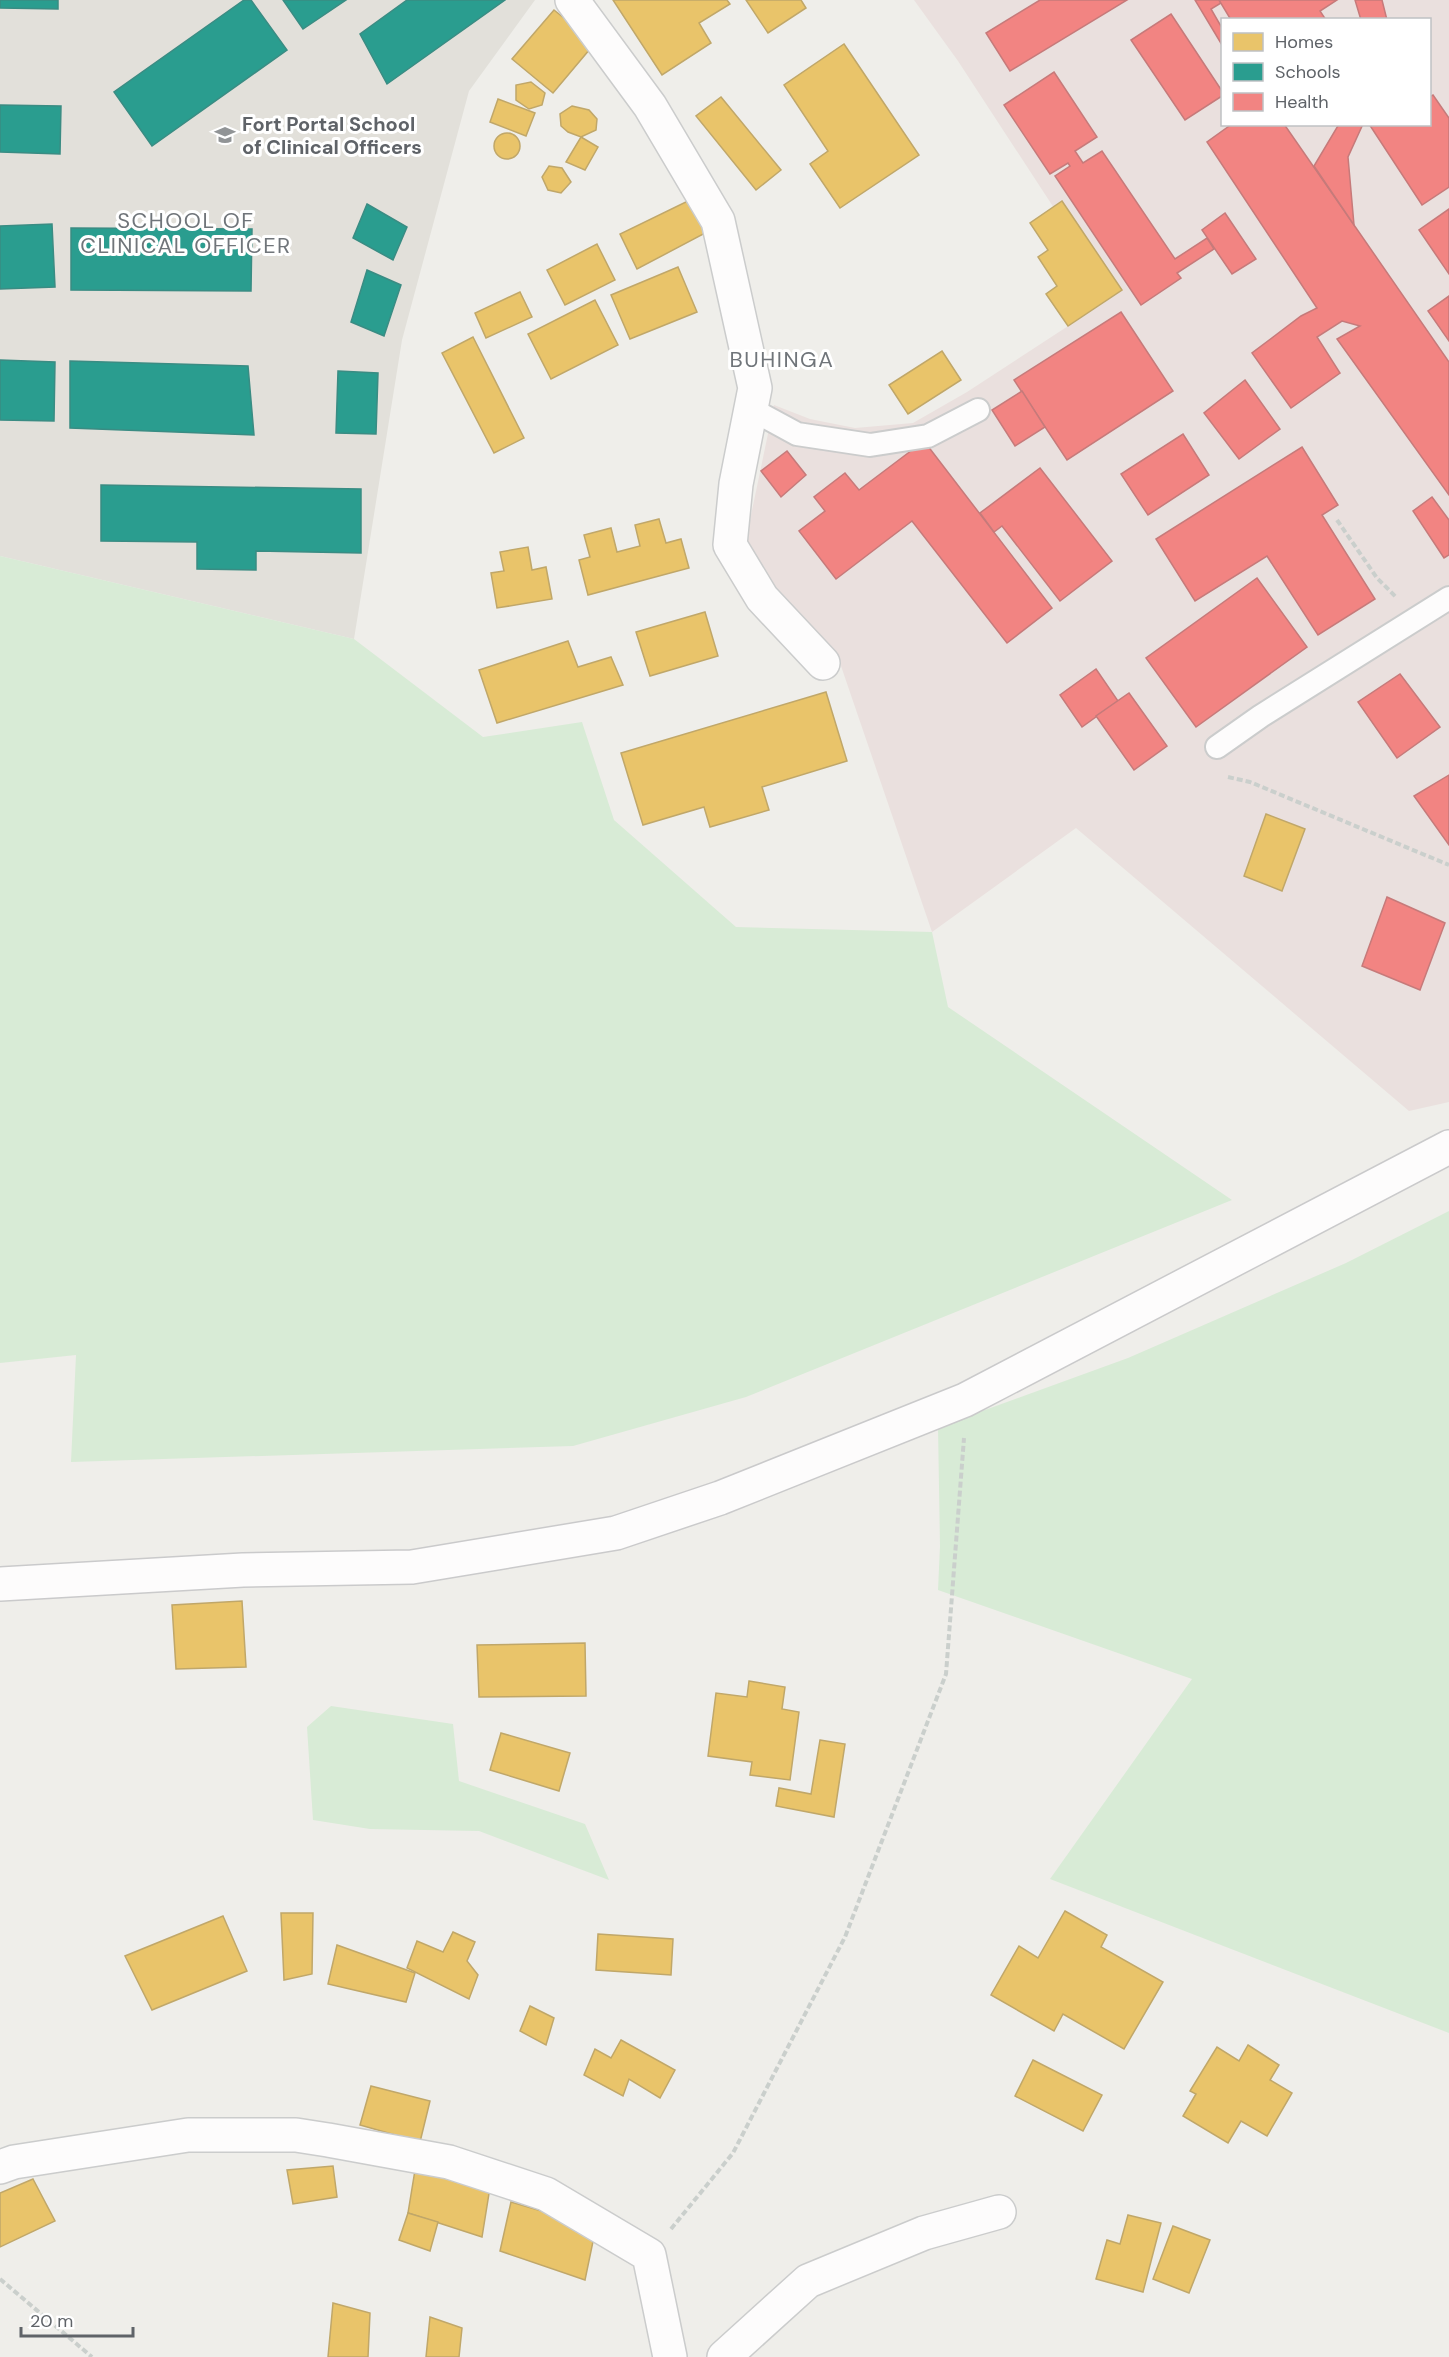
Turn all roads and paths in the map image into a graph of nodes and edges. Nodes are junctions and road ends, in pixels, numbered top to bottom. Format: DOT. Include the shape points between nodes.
graph roads {
  1 [pos="572,0"];
  2 [pos="751,409"];
  3 [pos="978,410"];
  4 [pos="1337,520"];
  5 [pos="1449,598"];
  6 [pos="1401,600"];
  7 [pos="823,663"];
  8 [pos="1218,747"];
  9 [pos="1449,865"];
  10 [pos="1449,1147"];
  11 [pos="965,1400"];
  12 [pos="0,1584"];
  13 [pos="0,2167"];
  14 [pos="999,2212"];
  15 [pos="649,2255"];
  16 [pos="0,2279"];
  17 [pos="92,2357"];
  18 [pos="670,2357"];
  19 [pos="723,2357"];
  1 -- 2 [label="street" via="650,106 718,221 754,388"];
  2 -- 3 [label="lane" via="797,434 870,445 928,436"];
  2 -- 7 [label="street" via="736,484 730,545 762,598"];
  4 -- 6 [label="path" via="1377,578"];
  5 -- 8 [label="lane"];
  8 -- 9 [label="path" via="1220,769 1228,777 1250,782"];
  10 -- 11 [label="street"];
  11 -- 12 [label="street" via="720,1498 616,1533 412,1567 243,1570"];
  11 -- 15 [label="path" via="963,1474 953,1552 946,1674 845,1937 733,2153"];
  13 -- 15 [label="street" via="188,2135 296,2135 449,2162 546,2194"];
  14 -- 19 [label="street" via="924,2234 808,2281"];
  15 -- 18 [label="street"];
  16 -- 17 [label="path"];
}
